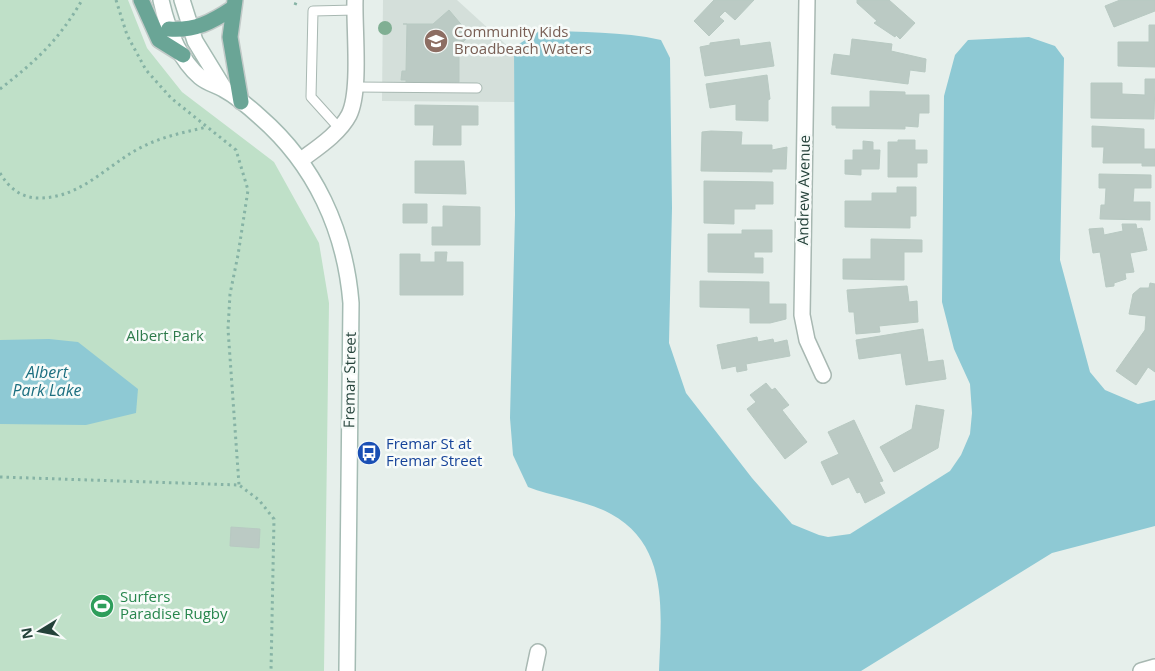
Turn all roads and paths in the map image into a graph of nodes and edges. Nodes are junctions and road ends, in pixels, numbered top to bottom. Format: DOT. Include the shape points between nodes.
graph roads {
  1 [pos="82,0"];
  2 [pos="116,0"];
  3 [pos="141,0"];
  4 [pos="162,0"];
  5 [pos="182,0"];
  6 [pos="298,0"];
  7 [pos="807,0"];
  8 [pos="234,4"];
  9 [pos="295,5"];
  10 [pos="355,5"];
  11 [pos="169,29"];
  12 [pos="190,29"];
  13 [pos="183,55"];
  14 [pos="355,87"];
  15 [pos="477,88"];
  16 [pos="0,89"];
  17 [pos="225,90"];
  18 [pos="241,102"];
  19 [pos="207,127"];
  20 [pos="339,128"];
  21 [pos="300,160"];
  22 [pos="0,173"];
  23 [pos="823,375"];
  24 [pos="0,477"];
  25 [pos="239,485"];
  26 [pos="538,652"];
  27 [pos="1155,667"];
  28 [pos="271,671"];
  29 [pos="347,671"];
  30 [pos="534,671"];
  31 [pos="1141,671"];
  1 -- 16 [label="path" via="66,27 35,62"];
  2 -- 19 [label="path" via="127,36 146,70 171,98"];
  3 -- 13 [label="main road" via="158,40"];
  4 -- 11 [label="street, Fremar Street"];
  5 -- 12 [label="street, Fremar Street"];
  6 -- 9 [label="path"];
  7 -- 23 [label="street, Andrew Avenue" via="802,315 807,340"];
  8 -- 12 [label="main road" via="211,22"];
  8 -- 18 [label="main road" via="230,37"];
  10 -- 14 [label="street"];
  10 -- 20 [label="lane" via="313,11 312,97"];
  11 -- 12 [label="main road"];
  11 -- 13 [label="street, Fremar Street"];
  12 -- 17 [label="street, Fremar Street" via="202,55"];
  13 -- 17 [label="street, Fremar Street" via="200,76"];
  14 -- 15 [label="lane"];
  14 -- 20 [label="street" via="348,115"];
  17 -- 18 [label="street, Fremar Street"];
  18 -- 21 [label="street, Fremar Street" via="274,130"];
  19 -- 22 [label="path" via="143,146 76,191 55,198 29,198 8,187"];
  19 -- 25 [label="path" via="236,150 248,190 230,294 228,330"];
  20 -- 21 [label="street"];
  21 -- 29 [label="street, Fremar Street" via="330,211 350,284"];
  24 -- 25 [label="path"];
  25 -- 28 [label="path" via="259,500 274,519"];
  26 -- 30 [label="street"];
  27 -- 31 [label="street"];
}
